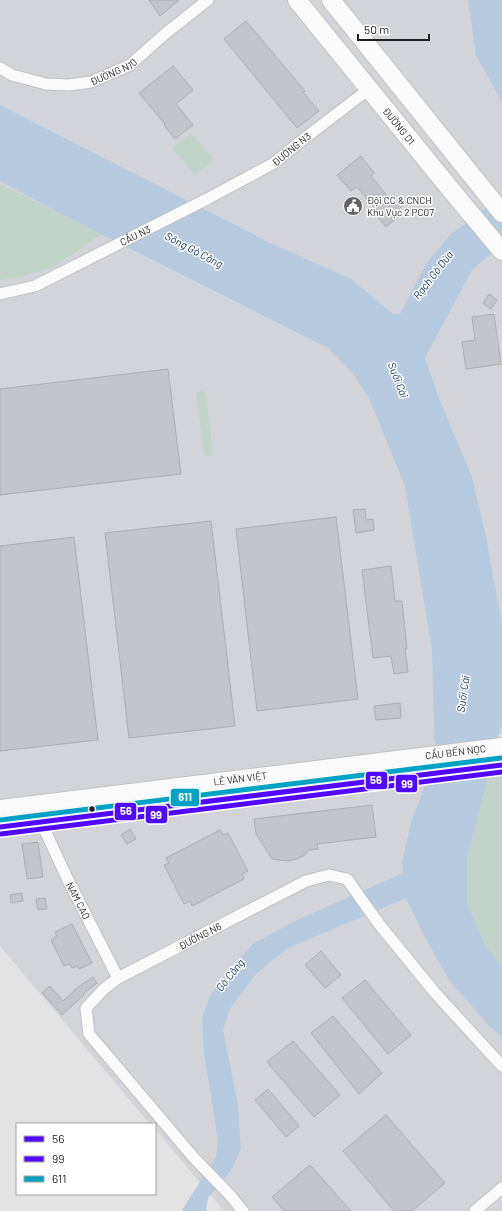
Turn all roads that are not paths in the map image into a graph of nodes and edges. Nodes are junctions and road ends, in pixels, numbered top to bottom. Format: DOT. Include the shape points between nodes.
graph roads {
  1 [pos="208,0"];
  2 [pos="297,0"];
  3 [pos="331,0"];
  4 [pos="341,0"];
  5 [pos="0,68"];
  6 [pos="369,89"];
  7 [pos="475,174"];
  8 [pos="207,199"];
  9 [pos="502,202"];
  10 [pos="502,213"];
  11 [pos="502,251"];
  12 [pos="0,294"];
  13 [pos="502,746"];
  14 [pos="409,757"];
  15 [pos="502,765"];
  16 [pos="411,776"];
  17 [pos="30,804"];
  18 [pos="0,808"];
  19 [pos="41,822"];
  20 [pos="0,827"];
  21 [pos="118,978"];
  22 [pos="502,1066"];
  23 [pos="502,1188"];
  24 [pos="243,1211"];
  25 [pos="475,1211"];
  1 -- 5 [label="street, ĐƯỜNG N10" via="130,65 91,82 69,85 46,84 12,75"];
  2 -- 6 [label="main road, ĐƯỜNG D1"];
  3 -- 7 [label="main road"];
  4 -- 7 [label="main road"];
  6 -- 8 [label="street, ĐƯỜNG N3" via="274,163"];
  6 -- 11 [label="main road, ĐƯỜNG D1"];
  7 -- 9 [label="main road"];
  7 -- 10 [label="main road"];
  8 -- 12 [label="street, CẦU N3" via="35,286"];
  13 -- 14 [label="main road, CẦU BẾN NỌC"];
  14 -- 17 [label="main road, LÊ VĂN VIỆT"];
  15 -- 16 [label="main road, CẦU BẾN NỌC"];
  16 -- 19 [label="main road, LÊ VĂN VIỆT"];
  17 -- 18 [label="main road, LÊ VĂN VIỆT"];
  17 -- 19 [label="main road"];
  19 -- 20 [label="main road, LÊ VĂN VIỆT"];
  19 -- 21 [label="street, NAM CAO"];
  21 -- 22 [label="street, ĐƯỜNG N6" via="306,881 329,874 347,879 379,924 436,994"];
  21 -- 24 [label="street, ĐƯỜNG N6" via="86,1008 89,1034 194,1158"];
  23 -- 25 [label="street"];
}
